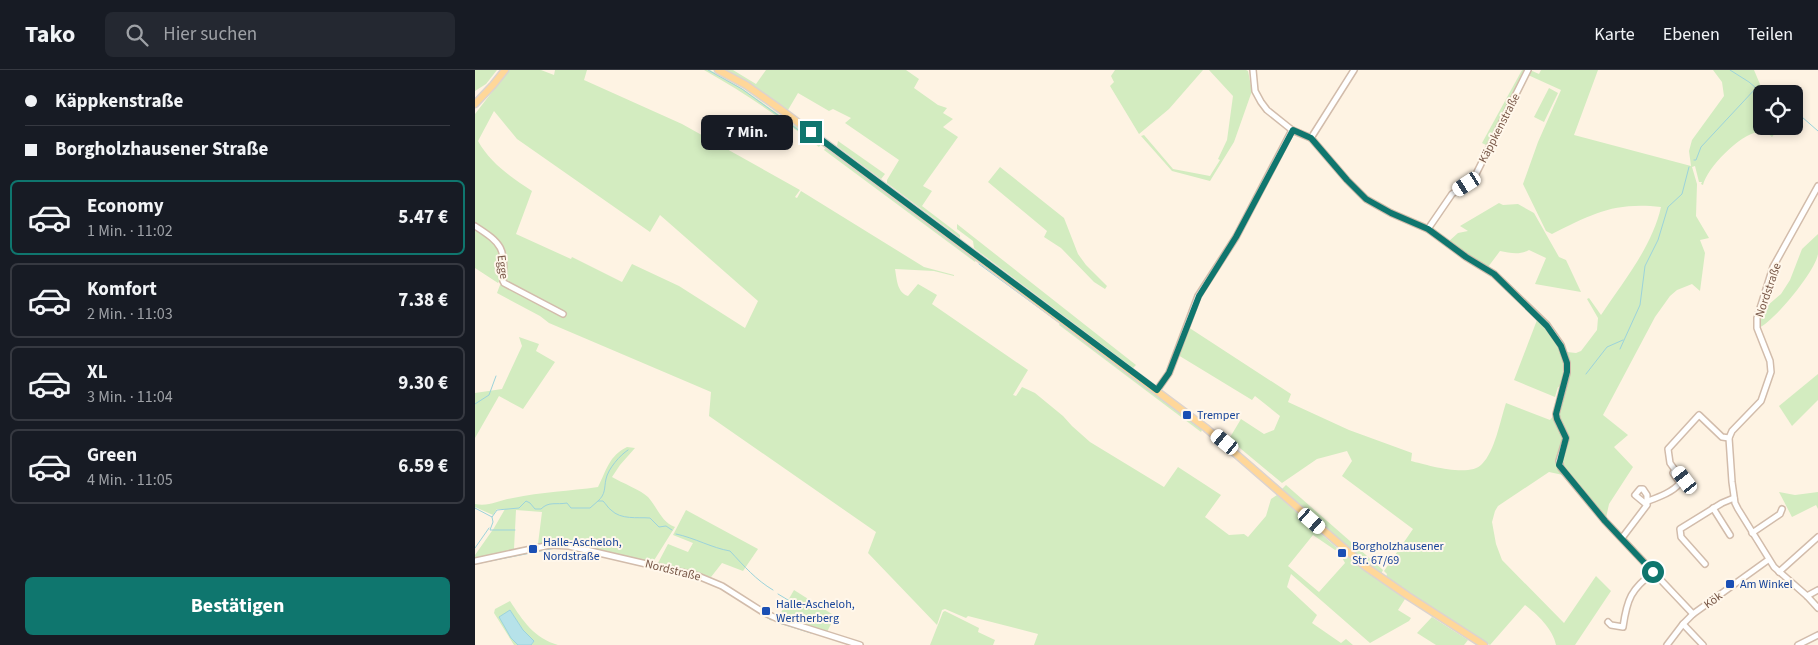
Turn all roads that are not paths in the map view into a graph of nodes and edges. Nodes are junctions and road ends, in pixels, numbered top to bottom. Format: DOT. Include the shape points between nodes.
graph roads {
  1 [pos="505,70"];
  2 [pos="718,70"];
  3 [pos="1253,70"];
  4 [pos="1354,70"];
  5 [pos="1528,70"];
  6 [pos="475,104"];
  7 [pos="1293,130"];
  8 [pos="1311,138"];
  9 [pos="1818,186"];
  10 [pos="475,226"];
  11 [pos="1428,229"];
  12 [pos="563,314"];
  13 [pos="1157,390"];
  14 [pos="1729,438"];
  15 [pos="1735,498"];
  16 [pos="1713,508"];
  17 [pos="1782,509"];
  18 [pos="1752,533"];
  19 [pos="1730,535"];
  20 [pos="1818,537"];
  21 [pos="1622,538"];
  22 [pos="1768,560"];
  23 [pos="475,561"];
  24 [pos="1705,564"];
  25 [pos="1653,572"];
  26 [pos="1779,572"];
  27 [pos="1818,590"];
  28 [pos="1807,596"];
  29 [pos="1818,608"];
  30 [pos="1693,614"];
  31 [pos="1608,622"];
  32 [pos="1683,624"];
  33 [pos="1818,635"];
  34 [pos="860,645"];
  35 [pos="1484,645"];
  36 [pos="1667,645"];
  37 [pos="1703,645"];
  38 [pos="1798,645"];
  1 -- 6 [label="main road"];
  2 -- 13 [label="main road" via="780,109"];
  3 -- 7 [label="street" via="1255,90 1261,102"];
  4 -- 8 [label="street"];
  5 -- 11 [label="street, Käppkenstraße" via="1475,176 1452,194"];
  7 -- 8 [label="street"];
  7 -- 13 [label="street" via="1236,237 1199,296 1169,373"];
  8 -- 11 [label="street" via="1366,199"];
  9 -- 14 [label="street, Nordstraße" via="1773,267 1757,318 1757,328 1770,361 1767,388 1758,406"];
  10 -- 12 [label="street, Egge" via="492,238 502,251 503,281"];
  11 -- 21 [label="street" via="1501,279 1547,326 1561,346 1567,358 1567,368 1556,414 1566,438 1559,465"];
  13 -- 35 [label="main road" via="1225,442 1366,567"];
  14 -- 15 [label="street"];
  14 -- 21 [label="street" via="1722,437 1699,416 1668,449 1678,486 1648,503"];
  15 -- 16 [label="street"];
  15 -- 18 [label="street"];
  16 -- 19 [label="street"];
  16 -- 24 [label="street" via="1679,532"];
  17 -- 18 [label="street" via="1780,514"];
  18 -- 22 [label="street"];
  20 -- 26 [label="street"];
  21 -- 25 [label="street"];
  22 -- 26 [label="street"];
  22 -- 30 [label="street, Kök"];
  23 -- 34 [label="street, Nordstraße" via="550,546 569,546 698,576 722,586 770,616"];
  25 -- 30 [label="street"];
  25 -- 31 [label="street" via="1641,581 1627,601 1623,627"];
  26 -- 28 [label="street"];
  27 -- 28 [label="street"];
  28 -- 29 [label="street"];
  30 -- 32 [label="street, Kök"];
  32 -- 36 [label="street, Kök"];
  32 -- 37 [label="street"];
  33 -- 38 [label="street"];
}
